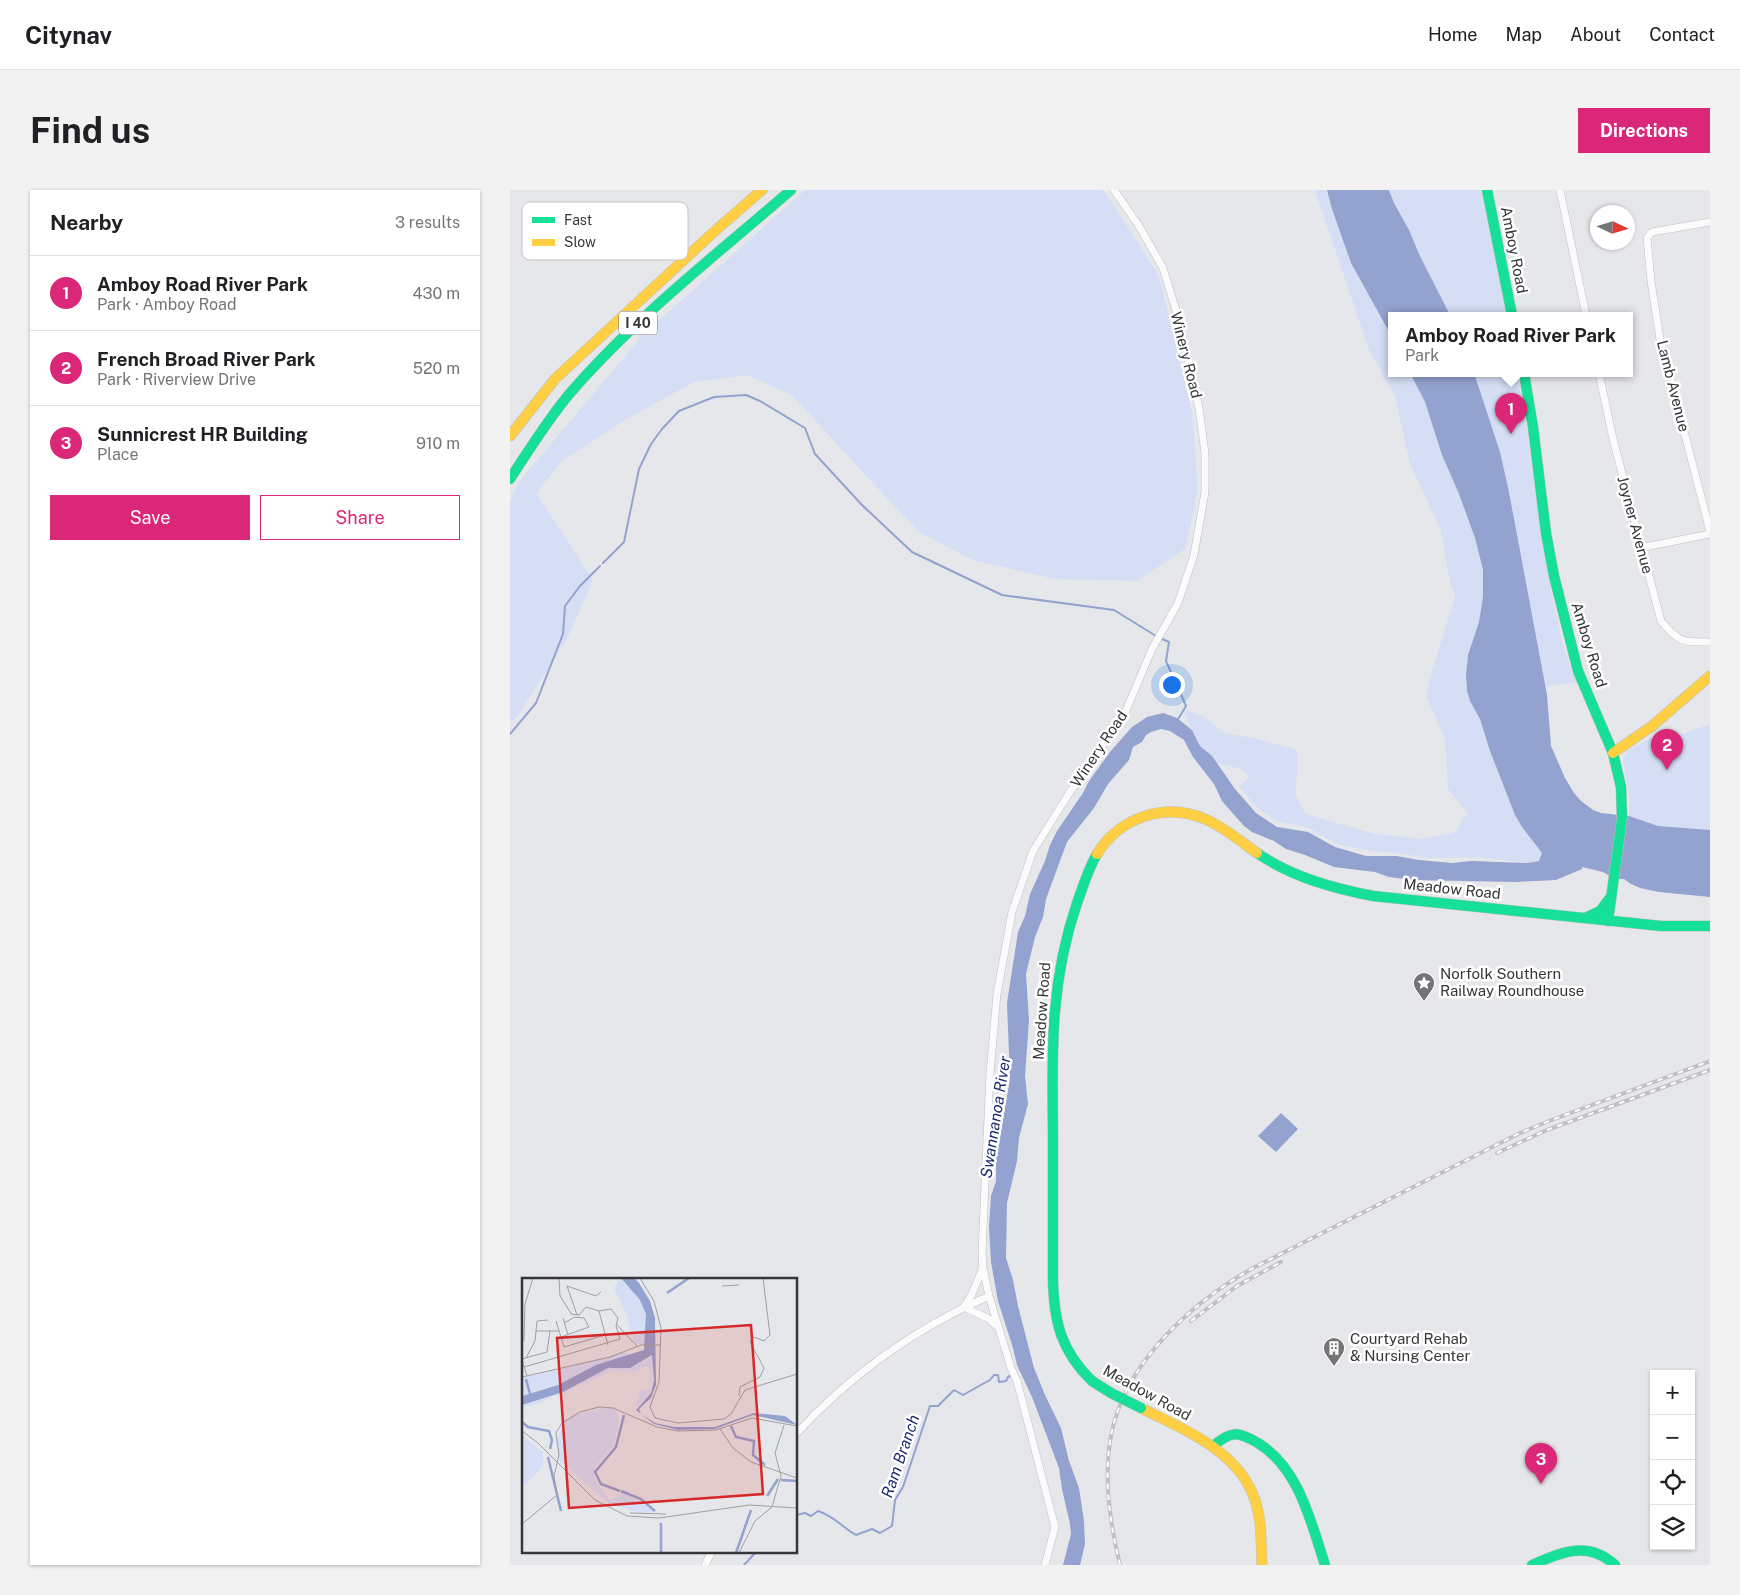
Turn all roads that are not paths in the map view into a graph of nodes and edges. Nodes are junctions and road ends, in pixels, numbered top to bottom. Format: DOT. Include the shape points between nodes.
graph roads {
  1 [pos="762,190"];
  2 [pos="791,190"];
  3 [pos="1114,190"];
  4 [pos="1487,190"];
  5 [pos="1560,190"];
  6 [pos="1710,222"];
  7 [pos="688,256"];
  8 [pos="684,260"];
  9 [pos="1511,312"];
  10 [pos="1585,312"];
  11 [pos="1525,377"];
  12 [pos="1600,377"];
  13 [pos="510,436"];
  14 [pos="510,479"];
  15 [pos="1710,533"];
  16 [pos="1640,548"];
  17 [pos="1710,642"];
  18 [pos="1710,676"];
  19 [pos="1613,753"];
  20 [pos="1610,898"];
  21 [pos="1581,918"];
  22 [pos="1608,922"];
  23 [pos="1710,926"];
  24 [pos="983,1268"];
  25 [pos="989,1296"];
  26 [pos="964,1307"];
  27 [pos="997,1326"];
  28 [pos="798,1432"];
  29 [pos="1213,1446"];
  30 [pos="712,1552"];
  31 [pos="705,1565"];
  32 [pos="1046,1565"];
  33 [pos="1262,1565"];
  34 [pos="1324,1565"];
  35 [pos="1532,1565"];
  36 [pos="1615,1565"];
  1 -- 7 [label="main road, I 40"];
  2 -- 14 [label="main road, I 40" via="647,314 570,393"];
  3 -- 24 [label="street, Winery Road" via="1163,268 1199,408 1205,453 1205,492 1194,555 1178,602 1152,648 1125,713 1033,851 1012,912 997,994 990,1073"];
  4 -- 9 [label="main road, Amboy Road"];
  5 -- 10 [label="street"];
  6 -- 15 [label="street, Lamb Avenue" via="1652,232 1647,238 1660,339"];
  8 -- 13 [label="main road, I 40" via="555,379"];
  11 -- 19 [label="main road, Amboy Road" via="1554,576 1578,671"];
  12 -- 16 [label="street, Joyner Avenue"];
  15 -- 16 [label="street"];
  16 -- 17 [label="street, Joyner Avenue" via="1660,621 1672,635 1684,642"];
  18 -- 19 [label="main road" via="1652,726"];
  19 -- 20 [label="main road, Amboy Road" via="1619,774 1622,811"];
  20 -- 21 [label="main road" via="1597,914"];
  20 -- 22 [label="main road, Amboy Road"];
  21 -- 22 [label="main road, Meadow Road"];
  21 -- 29 [label="main road, Meadow Road, bridge" via="1373,896 1338,889 1284,869 1214,822 1188,812 1164,811 1129,822 1111,835 1098,852 1070,925 1059,967 1053,1017 1054,1313 1066,1350 1092,1381"];
  22 -- 23 [label="main road, Meadow Road"];
  24 -- 25 [label="street, Winery Road"];
  24 -- 26 [label="street"];
  25 -- 26 [label="street"];
  25 -- 27 [label="street, Winery Road"];
  26 -- 27 [label="street"];
  26 -- 28 [label="street" via="929,1325 854,1378"];
  27 -- 32 [label="street, Winery Road" via="1016,1381 1055,1527"];
  29 -- 33 [label="main road, Meadow Road" via="1239,1469 1253,1494 1260,1524"];
  29 -- 34 [label="main road" via="1225,1436 1242,1435 1261,1444 1279,1459 1293,1480"];
  30 -- 31 [label="street"];
  35 -- 36 [label="main road" via="1567,1551 1586,1550 1601,1554"];
}
